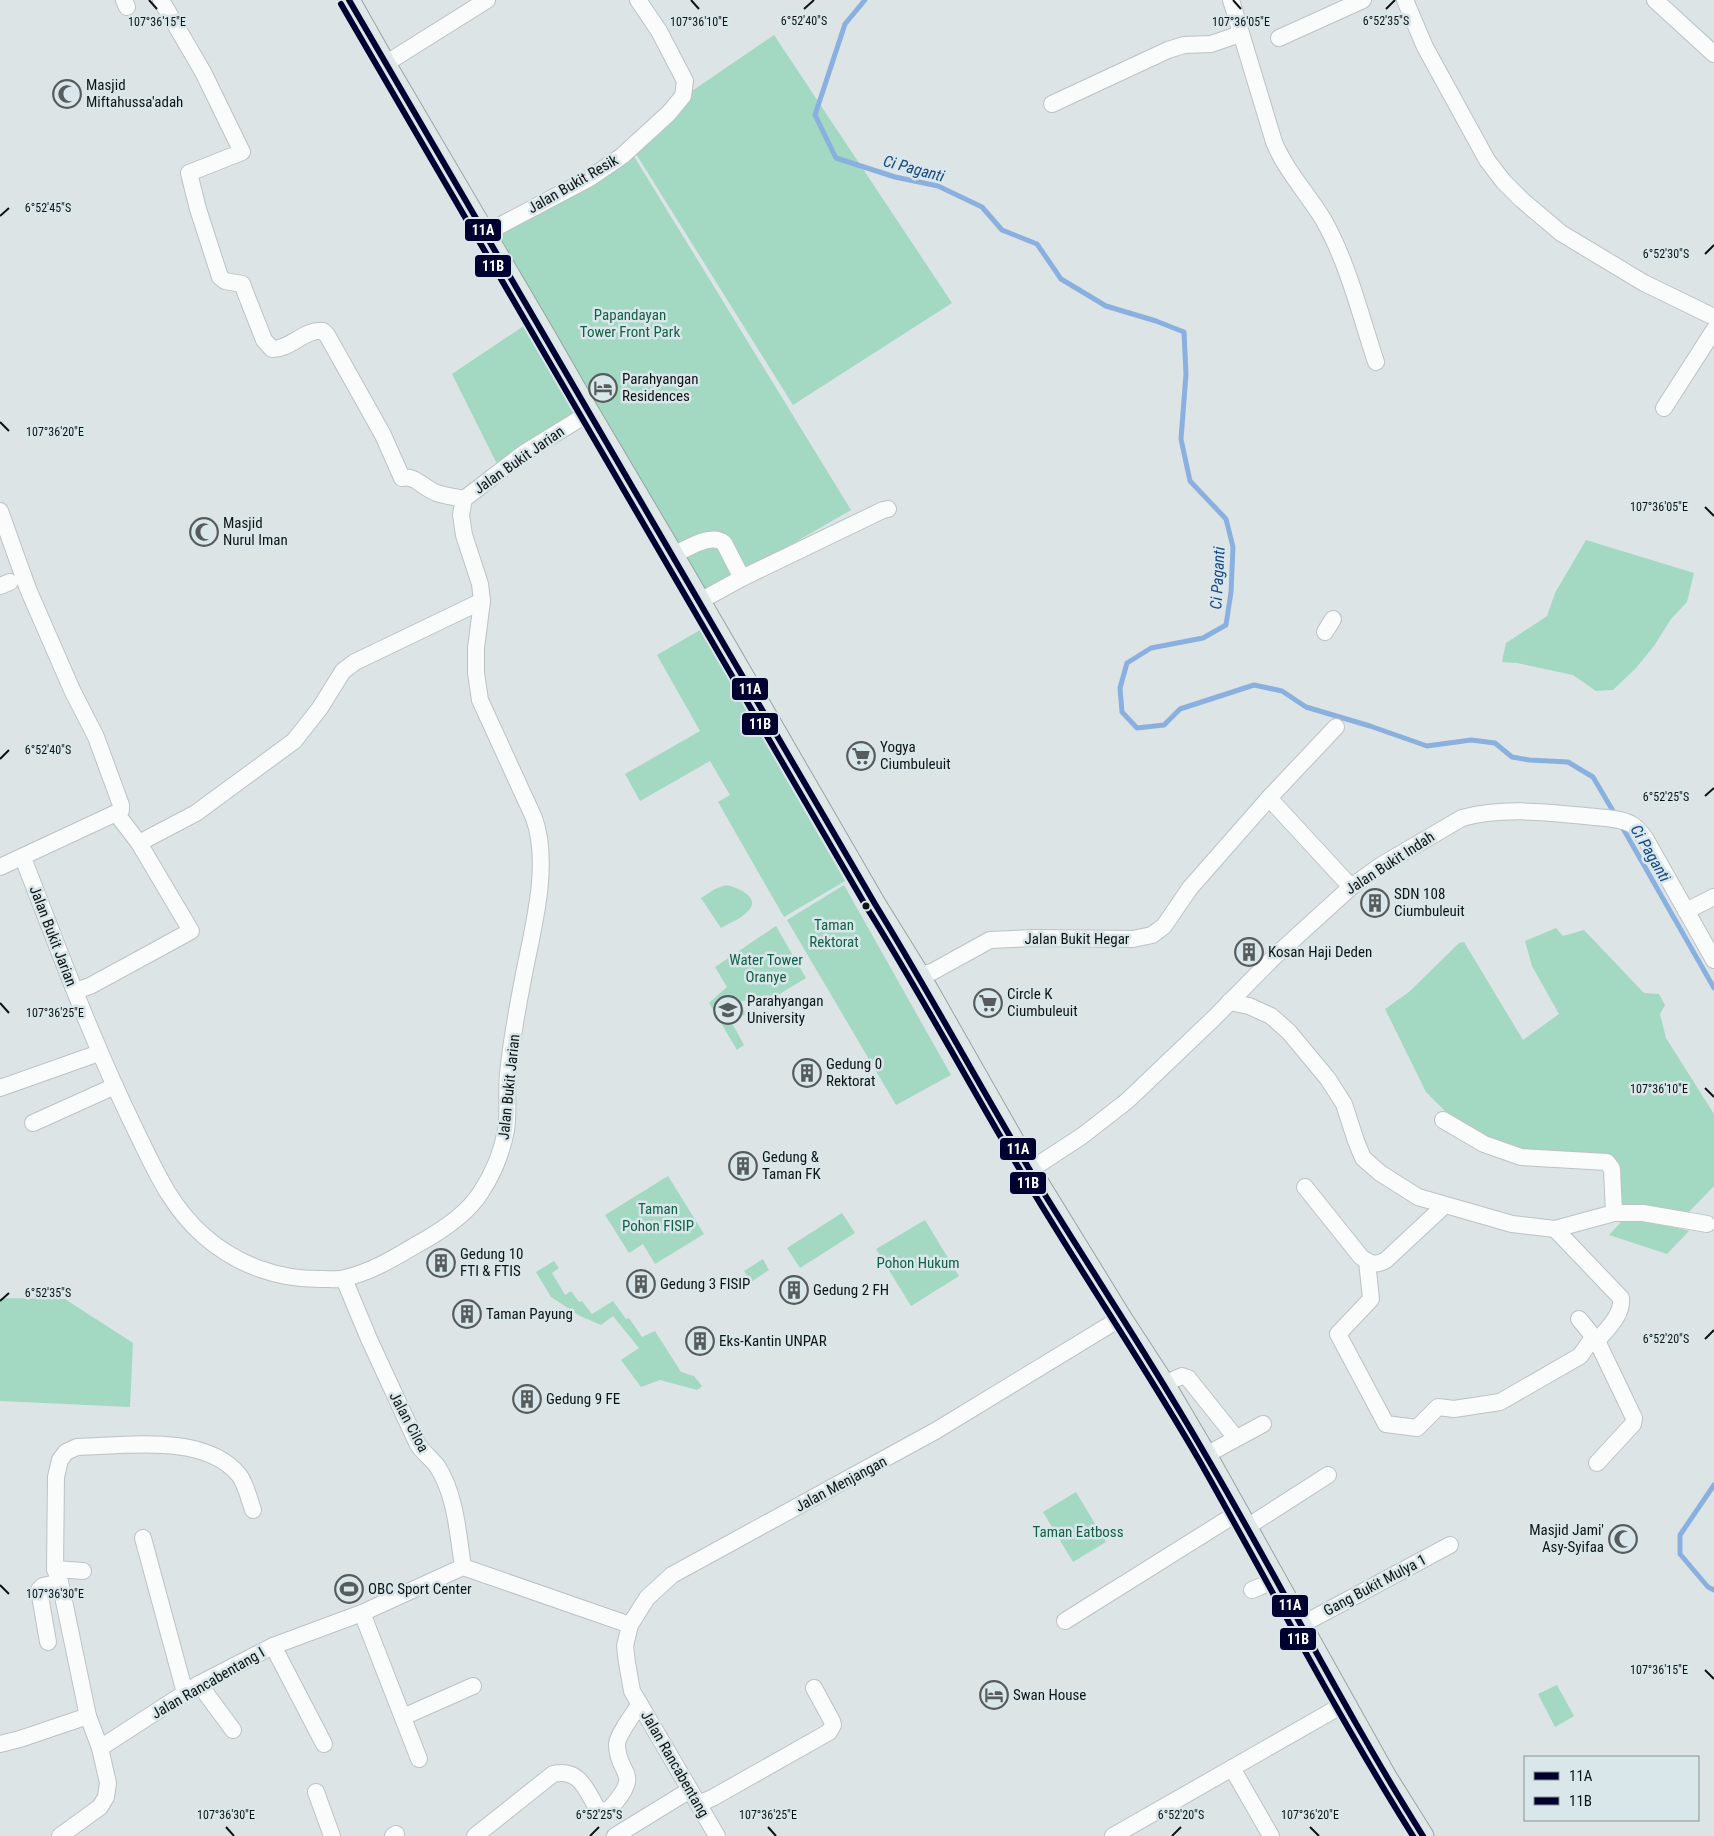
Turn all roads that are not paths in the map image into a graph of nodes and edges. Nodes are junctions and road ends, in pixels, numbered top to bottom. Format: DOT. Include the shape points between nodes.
graph roads {
  1 [pos="162,0"];
  2 [pos="349,0"];
  3 [pos="487,0"];
  4 [pos="638,0"];
  5 [pos="1232,0"];
  6 [pos="1363,0"];
  7 [pos="1405,0"];
  8 [pos="1655,0"];
  9 [pos="1240,34"];
  10 [pos="1279,38"];
  11 [pos="1714,54"];
  12 [pos="385,64"];
  13 [pos="1052,104"];
  14 [pos="484,234"];
  15 [pos="1714,317"];
  16 [pos="1714,330"];
  17 [pos="1376,362"];
  18 [pos="1664,408"];
  19 [pos="589,414"];
  20 [pos="464,499"];
  21 [pos="888,509"];
  22 [pos="0,511"];
  23 [pos="674,555"];
  24 [pos="742,578"];
  25 [pos="482,602"];
  26 [pos="700,602"];
  27 [pos="1336,727"];
  28 [pos="1269,798"];
  29 [pos="116,813"];
  30 [pos="139,843"];
  31 [pos="23,858"];
  32 [pos="0,867"];
  33 [pos="1350,887"];
  34 [pos="1714,897"];
  35 [pos="1686,911"];
  36 [pos="1714,960"];
  37 [pos="919,975"];
  38 [pos="75,991"];
  39 [pos="1229,1002"];
  40 [pos="99,1053"];
  41 [pos="115,1086"];
  42 [pos="0,1088"];
  43 [pos="1443,1120"];
  44 [pos="33,1123"];
  45 [pos="1030,1170"];
  46 [pos="1306,1187"];
  47 [pos="1444,1206"];
  48 [pos="1614,1212"];
  49 [pos="1707,1224"];
  50 [pos="1555,1229"];
  51 [pos="1366,1261"];
  52 [pos="344,1278"];
  53 [pos="1121,1318"];
  54 [pos="1579,1319"];
  55 [pos="1593,1341"];
  56 [pos="1164,1384"];
  57 [pos="1263,1424"];
  58 [pos="1236,1438"];
  59 [pos="1206,1455"];
  60 [pos="1597,1463"];
  61 [pos="1328,1475"];
  62 [pos="254,1510"];
  63 [pos="1243,1520"];
  64 [pos="143,1538"];
  65 [pos="1450,1545"];
  66 [pos="464,1567"];
  67 [pos="83,1571"];
  68 [pos="58,1575"];
  69 [pos="1276,1580"];
  70 [pos="1252,1590"];
  71 [pos="362,1613"];
  72 [pos="1065,1621"];
  73 [pos="630,1625"];
  74 [pos="1301,1625"];
  75 [pos="48,1642"];
  76 [pos="273,1646"];
  77 [pos="473,1686"];
  78 [pos="814,1688"];
  79 [pos="192,1689"];
  80 [pos="636,1698"];
  81 [pos="1346,1703"];
  82 [pos="88,1716"];
  83 [pos="403,1717"];
  84 [pos="233,1730"];
  85 [pos="0,1744"];
  86 [pos="324,1744"];
  87 [pos="100,1748"];
  88 [pos="420,1759"];
  89 [pos="1232,1768"];
  90 [pos="690,1790"];
  91 [pos="316,1792"];
  92 [pos="699,1804"];
  93 [pos="714,1834"];
  94 [pos="60,1836"];
  95 [pos="332,1836"];
  96 [pos="475,1836"];
  97 [pos="615,1836"];
  98 [pos="1113,1836"];
  99 [pos="1271,1836"];
  100 [pos="1423,1836"];
  1 -- 20 [label="street" via="203,72 242,152 189,173 220,277 224,281 242,284 268,347 278,349 323,330 383,435 402,478 408,476 436,493"];
  2 -- 12 [label="main road"];
  3 -- 12 [label="street"];
  4 -- 14 [label="street, Jalan Bukit Resik" via="659,31 685,81 683,96 622,156 590,178"];
  5 -- 9 [label="street"];
  6 -- 10 [label="street"];
  7 -- 15 [label="street" via="1430,55 1503,181 1561,232 1644,283"];
  8 -- 11 [label="street"];
  9 -- 13 [label="street" via="1211,44 1184,45 1168,50"];
  9 -- 17 [label="street" via="1280,158 1322,219 1345,264"];
  12 -- 14 [label="main road"];
  14 -- 19 [label="main road"];
  16 -- 18 [label="street"];
  19 -- 20 [label="street, Jalan Bukit Jarian" via="524,453"];
  19 -- 23 [label="main road"];
  20 -- 25 [label="street, Jalan Bukit Jarian" via="461,515 464,535 480,584"];
  21 -- 24 [label="street"];
  22 -- 29 [label="street" via="28,589 111,774 121,805 121,810"];
  23 -- 24 [label="street" via="710,539 720,540"];
  23 -- 26 [label="main road"];
  24 -- 26 [label="street"];
  25 -- 30 [label="street" via="355,662 343,671 294,741 196,813"];
  25 -- 52 [label="street, Jalan Bukit Jarian" via="476,648 480,700 538,828 541,858 534,931 508,1076 506,1128 493,1172 472,1205 390,1261"];
  26 -- 37 [label="main road"];
  27 -- 28 [label="street, Jalan Bukit Hegar"];
  28 -- 33 [label="street"];
  28 -- 37 [label="street, Jalan Bukit Hegar" via="1190,888 1164,926 1152,935 1133,939 990,940 932,972"];
  29 -- 30 [label="street"];
  29 -- 31 [label="street"];
  30 -- 38 [label="street" via="191,931"];
  31 -- 32 [label="street"];
  31 -- 38 [label="street, Jalan Bukit Jarian"];
  33 -- 35 [label="street, Jalan Bukit Indah" via="1462,818 1476,814 1544,812 1630,824 1645,838"];
  33 -- 39 [label="street, Jalan Bukit Indah"];
  34 -- 35 [label="street"];
  35 -- 36 [label="street, Jalan Bukit Indah"];
  37 -- 45 [label="main road"];
  38 -- 40 [label="street, Jalan Bukit Jarian"];
  39 -- 45 [label="street, Jalan Bukit Indah" via="1127,1101"];
  39 -- 47 [label="street" via="1249,1006 1270,1016 1311,1057 1344,1104 1363,1158 1418,1197"];
  40 -- 41 [label="street, Jalan Bukit Jarian"];
  40 -- 42 [label="street"];
  41 -- 44 [label="street"];
  41 -- 52 [label="street, Jalan Bukit Jarian" via="168,1194 180,1212 206,1238 234,1258 279,1276 302,1280"];
  43 -- 48 [label="street" via="1484,1144 1522,1157 1607,1162 1612,1169"];
  45 -- 53 [label="main road"];
  46 -- 51 [label="street"];
  47 -- 50 [label="street" via="1512,1224"];
  47 -- 51 [label="street" via="1386,1260 1374,1264"];
  48 -- 49 [label="street" via="1643,1213"];
  48 -- 50 [label="street"];
  50 -- 55 [label="street" via="1621,1298 1616,1318"];
  51 -- 55 [label="street" via="1371,1298 1338,1334 1386,1424 1417,1428 1438,1407 1454,1409 1500,1402 1580,1356"];
  52 -- 66 [label="street, Jalan Ciloa" via="417,1443 436,1466 446,1485"];
  53 -- 56 [label="main road"];
  53 -- 73 [label="street, Jalan Menjangan" via="937,1430 672,1574 647,1598"];
  54 -- 55 [label="street"];
  55 -- 60 [label="street" via="1634,1418 1633,1424"];
  56 -- 58 [label="street" via="1182,1376 1188,1378"];
  56 -- 59 [label="main road"];
  57 -- 58 [label="street"];
  58 -- 59 [label="street"];
  59 -- 63 [label="main road"];
  61 -- 63 [label="street"];
  62 -- 68 [label="street" via="241,1476 220,1458 202,1450 176,1445 77,1447 66,1452 60,1460 56,1477"];
  63 -- 69 [label="main road"];
  63 -- 72 [label="street"];
  64 -- 79 [label="street"];
  65 -- 74 [label="street, Gang Bukit Mulya 1"];
  66 -- 71 [label="street, Jalan Rancabentang I"];
  66 -- 73 [label="street"];
  67 -- 68 [label="street"];
  68 -- 75 [label="street" via="39,1590"];
  68 -- 82 [label="street"];
  69 -- 70 [label="street"];
  69 -- 74 [label="main road"];
  71 -- 76 [label="street, Jalan Rancabentang I"];
  71 -- 83 [label="street"];
  73 -- 80 [label="street, Jalan Menjangan" via="625,1646"];
  74 -- 81 [label="main road"];
  76 -- 79 [label="street, Jalan Rancabentang I"];
  76 -- 86 [label="street"];
  77 -- 83 [label="street"];
  78 -- 92 [label="street" via="832,1721 829,1732"];
  79 -- 84 [label="street"];
  79 -- 87 [label="street, Jalan Rancabentang I"];
  80 -- 90 [label="street, Jalan Rancabentang"];
  80 -- 96 [label="street" via="617,1743 627,1784 625,1792 611,1808 598,1810 579,1779 562,1772 553,1774"];
  81 -- 89 [label="street"];
  81 -- 100 [label="main road"];
  82 -- 85 [label="street"];
  82 -- 87 [label="street"];
  83 -- 88 [label="street"];
  87 -- 94 [label="street" via="108,1783 106,1797 100,1806"];
  89 -- 98 [label="street"];
  89 -- 99 [label="street"];
  90 -- 92 [label="street, Jalan Rancabentang"];
  90 -- 97 [label="street"];
  91 -- 95 [label="street"];
  92 -- 93 [label="street, Jalan Rancabentang"];
}
